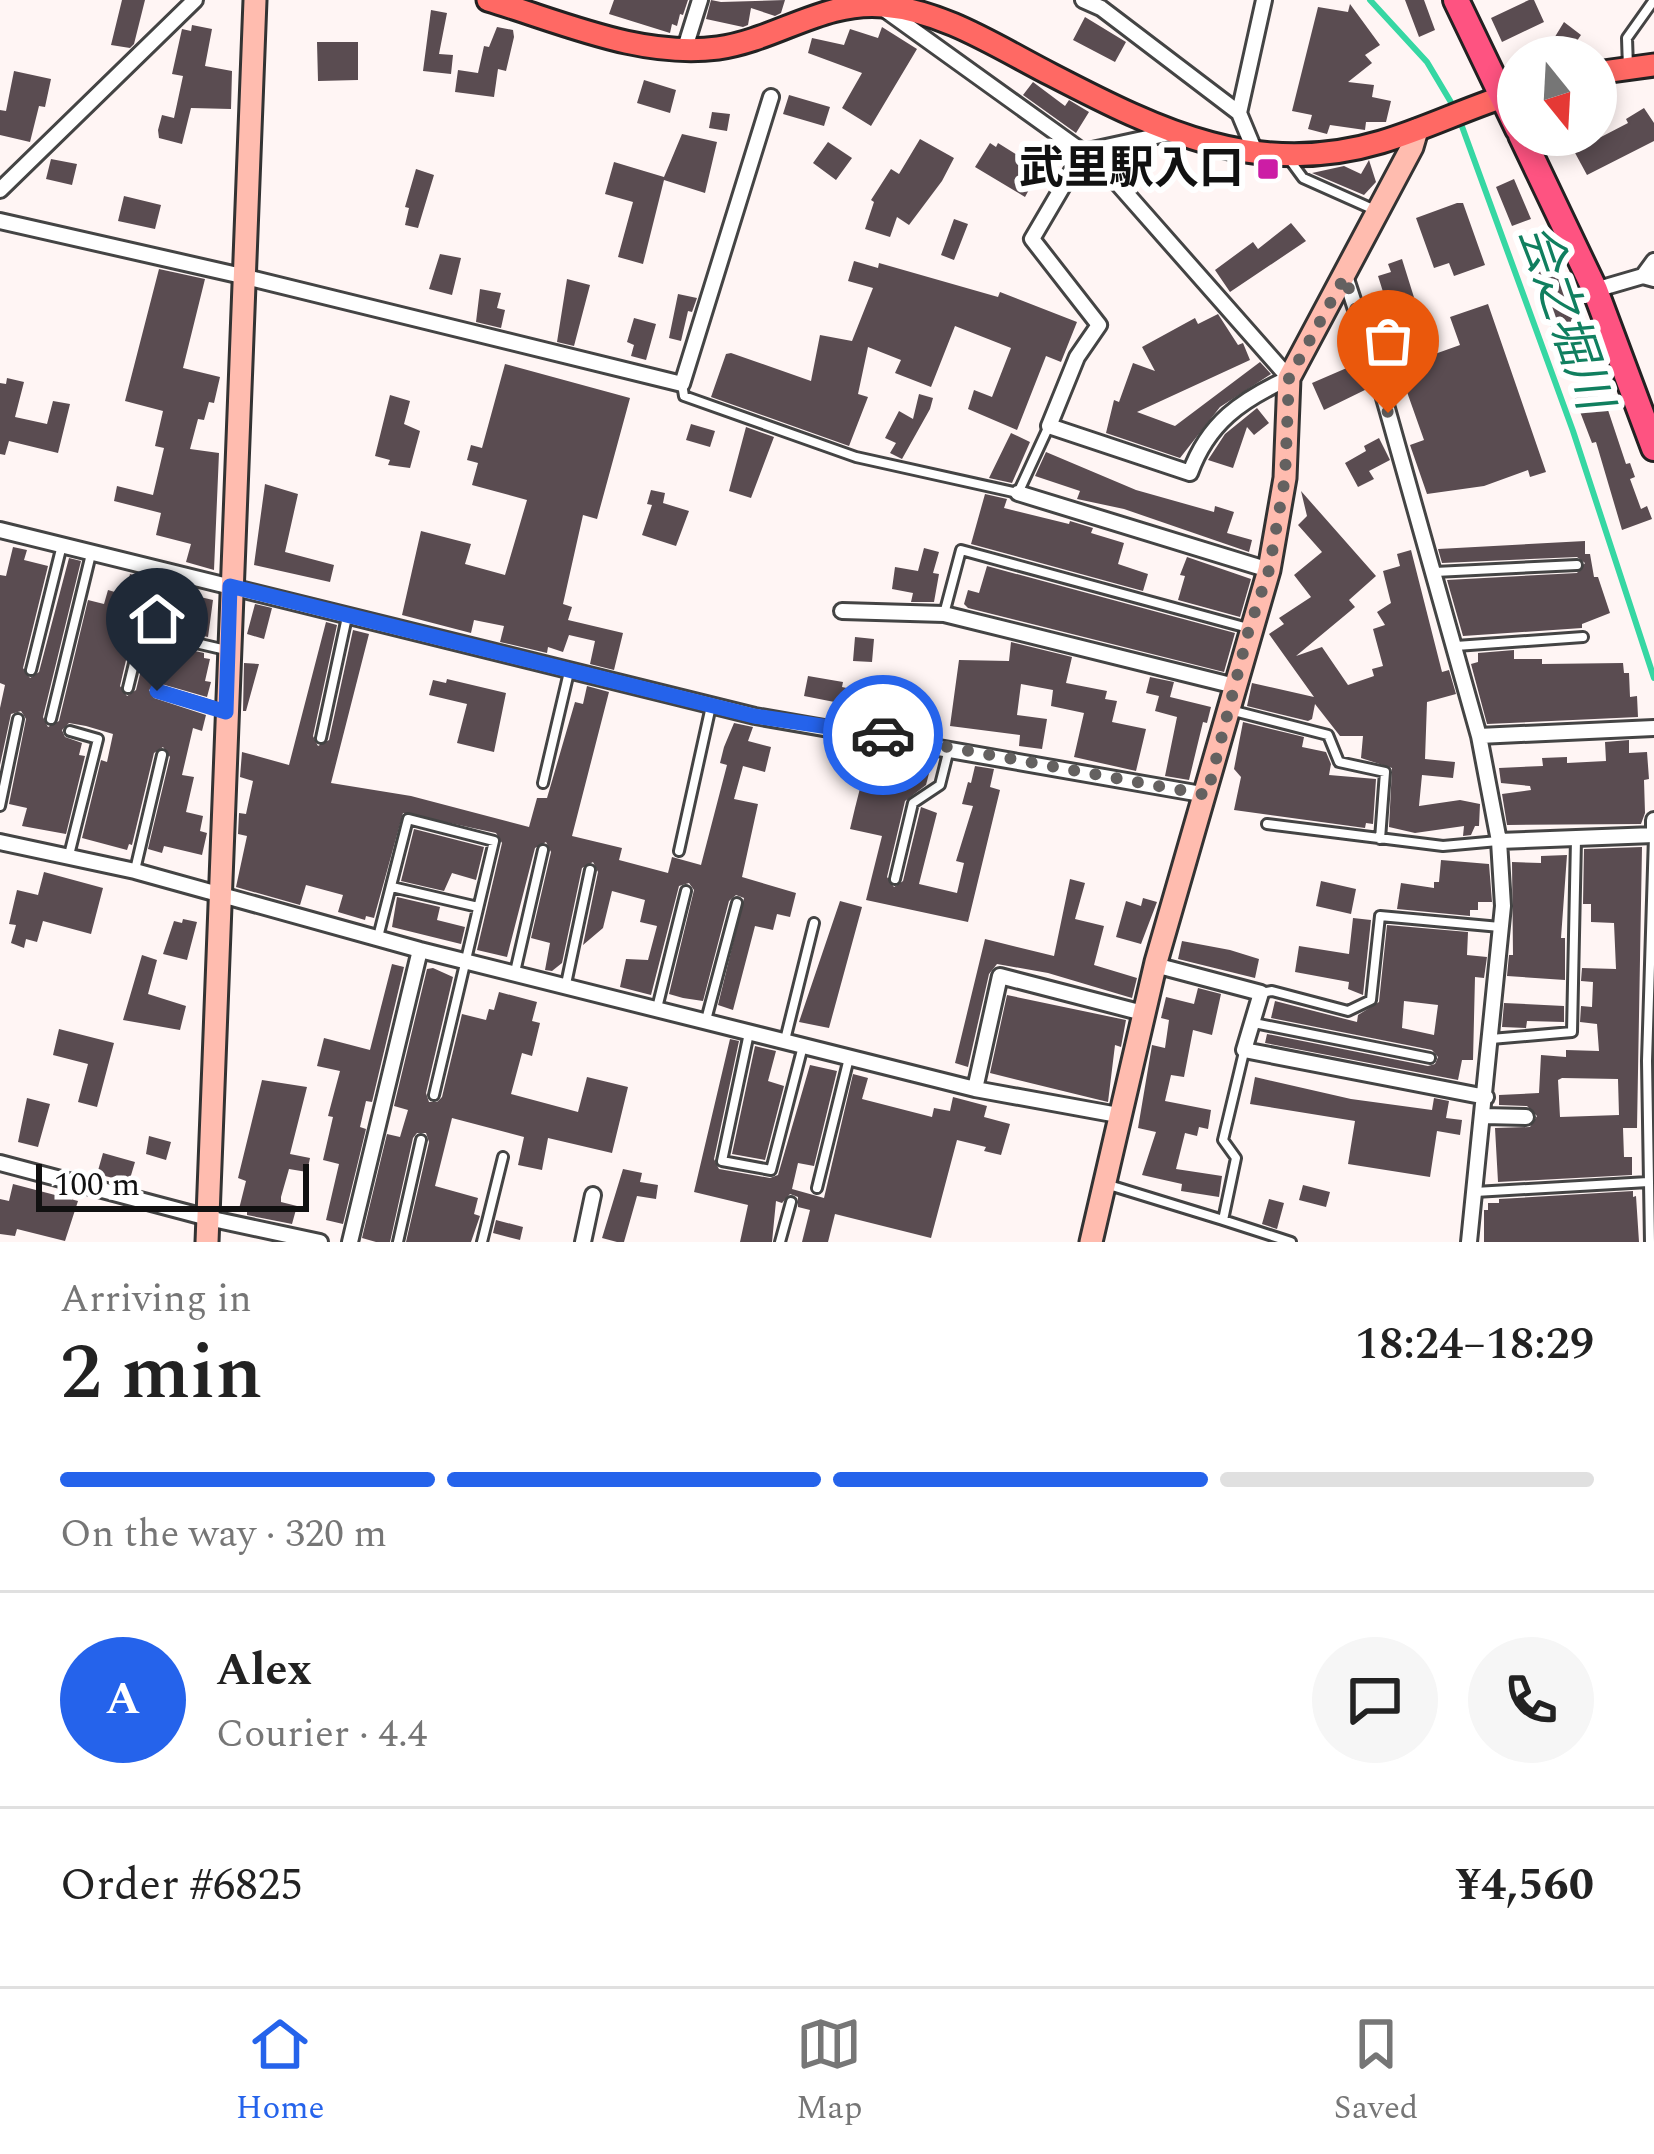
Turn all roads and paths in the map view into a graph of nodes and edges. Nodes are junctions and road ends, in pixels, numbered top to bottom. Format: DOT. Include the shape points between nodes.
graph roads {
  1 [pos="195,0"];
  2 [pos="255,0"];
  3 [pos="488,0"];
  4 [pos="700,0"];
  5 [pos="1083,0"];
  6 [pos="1264,0"];
  7 [pos="1456,0"];
  8 [pos="1654,0"];
  9 [pos="530,6"];
  10 [pos="880,6"];
  11 [pos="684,50"];
  12 [pos="1654,65"];
  13 [pos="1628,68"];
  14 [pos="1617,70"];
  15 [pos="1497,71"];
  16 [pos="771,97"];
  17 [pos="1497,98"];
  18 [pos="1239,113"];
  19 [pos="1418,130"];
  20 [pos="1173,132"];
  21 [pos="1083,152"];
  22 [pos="1256,154"];
  23 [pos="1286,155"];
  24 [pos="1531,156"];
  25 [pos="0,190"];
  26 [pos="1379,211"];
  27 [pos="0,221"];
  28 [pos="1654,261"];
  29 [pos="242,276"];
  30 [pos="1345,276"];
  31 [pos="1648,278"];
  32 [pos="1595,290"];
  33 [pos="1289,378"];
  34 [pos="682,385"];
  35 [pos="1049,426"];
  36 [pos="1654,448"];
  37 [pos="1018,493"];
  38 [pos="0,530"];
  39 [pos="62,545"];
  40 [pos="92,553"];
  41 [pos="1577,565"];
  42 [pos="157,568"];
  43 [pos="1269,570"];
  44 [pos="1433,572"];
  45 [pos="230,586"];
  46 [pos="842,611"];
  47 [pos="348,614"];
  48 [pos="944,614"];
  49 [pos="1249,629"];
  50 [pos="170,637"];
  51 [pos="1583,637"];
  52 [pos="1454,646"];
  53 [pos="228,650"];
  54 [pos="31,670"];
  55 [pos="569,672"];
  56 [pos="1234,686"];
  57 [pos="128,688"];
  58 [pos="157,691"];
  59 [pos="712,704"];
  60 [pos="1228,710"];
  61 [pos="226,712"];
  62 [pos="18,719"];
  63 [pos="51,719"];
  64 [pos="1654,728"];
  65 [pos="70,731"];
  66 [pos="1479,736"];
  67 [pos="321,738"];
  68 [pos="949,747"];
  69 [pos="162,754"];
  70 [pos="543,782"];
  71 [pos="1207,795"];
  72 [pos="0,806"];
  73 [pos="1654,820"];
  74 [pos="1267,824"];
  75 [pos="1654,835"];
  76 [pos="1576,837"];
  77 [pos="1380,838"];
  78 [pos="1499,841"];
  79 [pos="0,842"];
  80 [pos="543,850"];
  81 [pos="680,851"];
  82 [pos="68,857"];
  83 [pos="590,870"];
  84 [pos="135,872"];
  85 [pos="895,879"];
  86 [pos="391,886"];
  87 [pos="686,891"];
  88 [pos="220,898"];
  89 [pos="737,903"];
  90 [pos="478,907"];
  91 [pos="814,923"];
  92 [pos="1501,927"];
  93 [pos="378,937"];
  94 [pos="420,950"];
  95 [pos="465,960"];
  96 [pos="1155,965"];
  97 [pos="515,972"];
  98 [pos="566,984"];
  99 [pos="1261,993"];
  100 [pos="657,1008"];
  101 [pos="1144,1013"];
  102 [pos="706,1020"];
  103 [pos="1252,1023"];
  104 [pos="749,1031"];
  105 [pos="1491,1039"];
  106 [pos="785,1040"];
  107 [pos="804,1045"];
  108 [pos="1244,1050"];
  109 [pos="849,1057"];
  110 [pos="1430,1058"];
  111 [pos="975,1089"];
  112 [pos="434,1095"];
  113 [pos="1486,1097"];
  114 [pos="1118,1115"];
  115 [pos="1484,1116"];
  116 [pos="1526,1117"];
  117 [pos="422,1140"];
  118 [pos="503,1157"];
  119 [pos="0,1163"];
  120 [pos="1648,1182"];
  121 [pos="1102,1183"];
  122 [pos="817,1188"];
  123 [pos="1474,1192"];
  124 [pos="593,1195"];
  125 [pos="791,1202"];
  126 [pos="208,1218"];
  127 [pos="1223,1220"];
  128 [pos="207,1242"];
  129 [pos="320,1242"];
  130 [pos="350,1242"];
  131 [pos="398,1242"];
  132 [pos="482,1242"];
  133 [pos="583,1242"];
  134 [pos="780,1242"];
  135 [pos="1090,1242"];
  136 [pos="1291,1242"];
  137 [pos="1469,1242"];
  138 [pos="1649,1242"];
  1 -- 25 [label="street"];
  2 -- 29 [label="street"];
  3 -- 9 [label="main road"];
  4 -- 11 [label="street"];
  5 -- 18 [label="street"];
  6 -- 18 [label="street"];
  7 -- 15 [label="highway"];
  8 -- 13 [label="lane" via="1627,38"];
  9 -- 11 [label="main road" via="635,44"];
  10 -- 11 [label="main road" via="818,13 762,39"];
  10 -- 20 [label="main road" via="958,26"];
  10 -- 21 [label="street"];
  12 -- 13 [label="main road"];
  13 -- 14 [label="main road"];
  16 -- 34 [label="street"];
  17 -- 19 [label="main road"];
  18 -- 22 [label="street"];
  19 -- 23 [label="main road" via="1340,152"];
  19 -- 26 [label="street"];
  20 -- 21 [label="street"];
  20 -- 22 [label="main road"];
  21 -- 33 [label="street"];
  21 -- 35 [label="street" via="1032,239 1099,325"];
  22 -- 23 [label="main road"];
  23 -- 26 [label="lane" via="1303,178"];
  24 -- 32 [label="highway"];
  26 -- 30 [label="street"];
  27 -- 29 [label="street"];
  28 -- 31 [label="street"];
  29 -- 34 [label="street"];
  29 -- 45 [label="street"];
  30 -- 33 [label="street"];
  30 -- 44 [label="street"];
  31 -- 32 [label="street"];
  32 -- 36 [label="highway"];
  33 -- 35 [label="street" via="1255,394 1202,439 1190,473"];
  33 -- 43 [label="street" via="1285,478"];
  34 -- 37 [label="lane" via="684,397 856,457"];
  35 -- 37 [label="lane"];
  37 -- 43 [label="street"];
  38 -- 39 [label="street"];
  39 -- 40 [label="street"];
  39 -- 54 [label="lane"];
  40 -- 42 [label="street"];
  40 -- 63 [label="lane"];
  41 -- 44 [label="lane"];
  42 -- 45 [label="street"];
  42 -- 57 [label="lane"];
  43 -- 49 [label="street"];
  44 -- 52 [label="street"];
  45 -- 47 [label="street"];
  45 -- 53 [label="street"];
  46 -- 48 [label="street"];
  47 -- 55 [label="street"];
  47 -- 67 [label="lane"];
  48 -- 49 [label="lane" via="961,550"];
  48 -- 56 [label="street"];
  49 -- 56 [label="street"];
  50 -- 53 [label="lane"];
  51 -- 52 [label="lane"];
  52 -- 66 [label="street"];
  53 -- 61 [label="street"];
  55 -- 59 [label="street"];
  55 -- 70 [label="lane"];
  56 -- 60 [label="street"];
  58 -- 61 [label="lane"];
  59 -- 68 [label="street"];
  59 -- 81 [label="lane"];
  60 -- 71 [label="street"];
  60 -- 77 [label="lane" via="1328,735 1339,762 1385,772"];
  61 -- 88 [label="street"];
  62 -- 72 [label="lane"];
  64 -- 66 [label="street"];
  65 -- 82 [label="lane" via="98,739"];
  66 -- 78 [label="street"];
  68 -- 71 [label="street"];
  68 -- 85 [label="lane" via="940,785 913,803"];
  69 -- 84 [label="lane"];
  71 -- 96 [label="street"];
  73 -- 75 [label="street"];
  74 -- 77 [label="lane"];
  75 -- 76 [label="street"];
  75 -- 120 [label="lane"];
  76 -- 78 [label="street"];
  76 -- 105 [label="lane" via="1572,1032"];
  77 -- 78 [label="lane" via="1443,846"];
  78 -- 92 [label="street"];
  79 -- 82 [label="street"];
  80 -- 97 [label="lane"];
  82 -- 84 [label="street"];
  83 -- 98 [label="lane"];
  84 -- 88 [label="street"];
  86 -- 90 [label="lane"];
  86 -- 90 [label="lane" via="408,819 494,841"];
  86 -- 93 [label="lane"];
  87 -- 100 [label="lane"];
  88 -- 93 [label="street"];
  88 -- 126 [label="street"];
  89 -- 102 [label="lane"];
  90 -- 95 [label="lane"];
  91 -- 106 [label="lane"];
  92 -- 99 [label="lane" via="1380,916 1371,1000 1348,1011"];
  92 -- 105 [label="street"];
  93 -- 94 [label="street"];
  94 -- 95 [label="street"];
  94 -- 130 [label="street"];
  95 -- 97 [label="street"];
  95 -- 112 [label="lane"];
  96 -- 99 [label="street"];
  96 -- 101 [label="street"];
  97 -- 98 [label="street"];
  98 -- 100 [label="street"];
  99 -- 103 [label="street"];
  100 -- 102 [label="street"];
  101 -- 111 [label="street" via="1000,976"];
  101 -- 114 [label="street"];
  102 -- 104 [label="street"];
  103 -- 108 [label="street"];
  103 -- 110 [label="lane"];
  104 -- 106 [label="street"];
  104 -- 107 [label="lane" via="722,1161 771,1170"];
  105 -- 113 [label="street"];
  106 -- 107 [label="street"];
  107 -- 109 [label="street"];
  108 -- 113 [label="street"];
  108 -- 127 [label="lane" via="1223,1140 1236,1158"];
  109 -- 111 [label="street"];
  109 -- 122 [label="lane"];
  111 -- 114 [label="street"];
  113 -- 115 [label="street"];
  114 -- 121 [label="street"];
  115 -- 116 [label="street"];
  115 -- 123 [label="street"];
  117 -- 131 [label="lane"];
  118 -- 132 [label="lane"];
  119 -- 126 [label="street"];
  120 -- 123 [label="lane"];
  120 -- 138 [label="lane"];
  121 -- 127 [label="lane"];
  121 -- 135 [label="street"];
  123 -- 137 [label="street"];
  124 -- 133 [label="street"];
  125 -- 134 [label="lane"];
  126 -- 128 [label="street"];
  126 -- 129 [label="street"];
  127 -- 136 [label="lane"];
}
